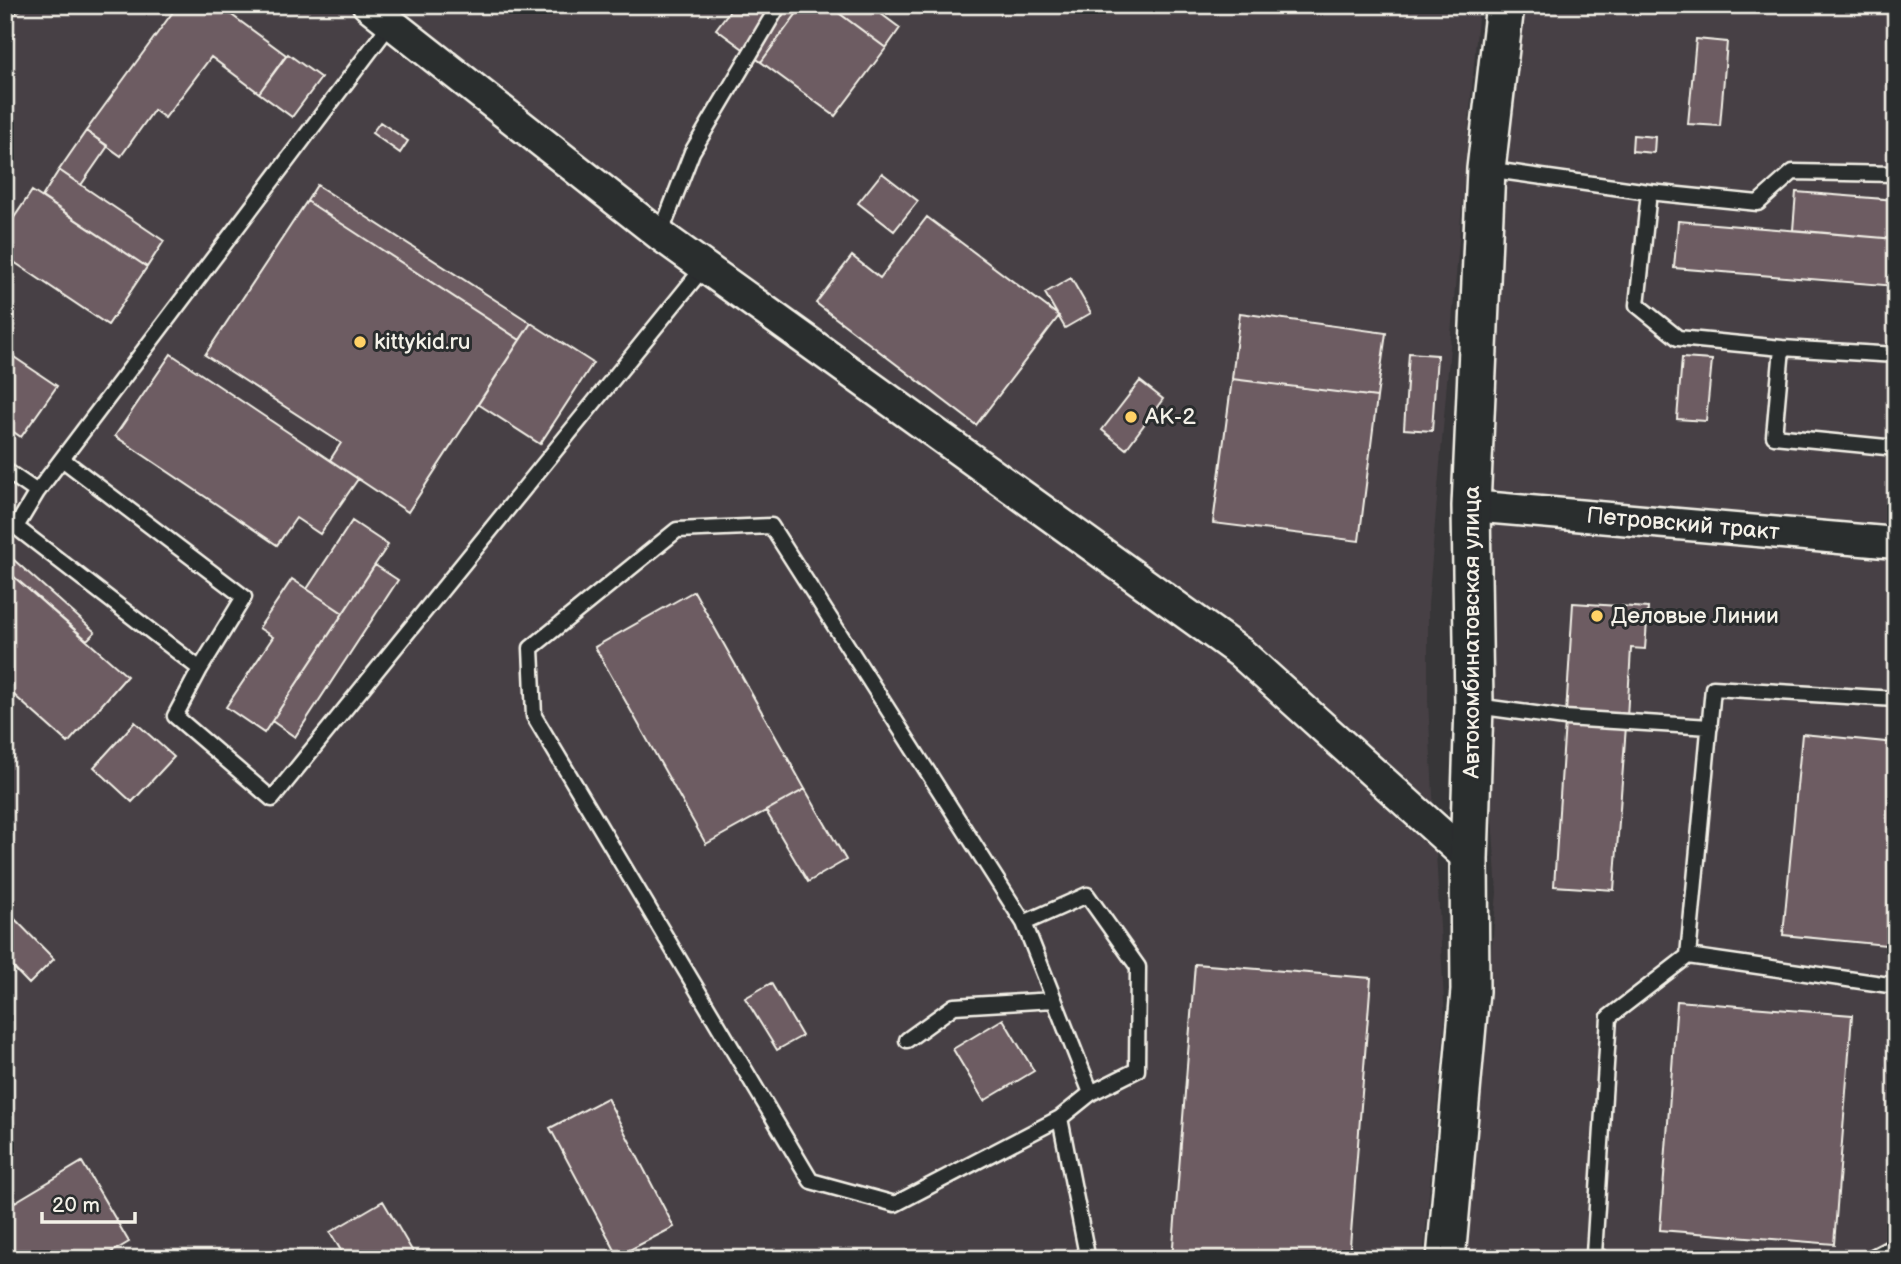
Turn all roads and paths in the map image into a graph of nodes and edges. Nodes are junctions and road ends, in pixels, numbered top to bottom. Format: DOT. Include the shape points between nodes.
graph roads {
  1 [pos="779,5"];
  2 [pos="1505,5"];
  3 [pos="379,14"];
  4 [pos="1486,169"];
  5 [pos="1896,174"];
  6 [pos="1649,192"];
  7 [pos="660,234"];
  8 [pos="704,267"];
  9 [pos="1782,348"];
  10 [pos="1896,355"];
  11 [pos="1896,448"];
  12 [pos="62,459"];
  13 [pos="5,470"];
  14 [pos="37,492"];
  15 [pos="1471,506"];
  16 [pos="1896,543"];
  17 [pos="200,669"];
  18 [pos="1896,699"];
  19 [pos="1474,706"];
  20 [pos="1710,727"];
  21 [pos="1469,859"];
  22 [pos="1024,923"];
  23 [pos="1688,956"];
  24 [pos="1896,986"];
  25 [pos="1054,1000"];
  26 [pos="907,1040"];
  27 [pos="1091,1093"];
  28 [pos="1060,1118"];
  29 [pos="1896,1245"];
  30 [pos="1082,1259"];
  31 [pos="1446,1259"];
  32 [pos="1604,1259"];
  33 [pos="1870,1259"];
  1 -- 7 [label="lane" via="692,152"];
  2 -- 4 [label="street, Автокомбинатовская улица"];
  3 -- 7 [label="street"];
  3 -- 12 [label="lane"];
  4 -- 6 [label="lane"];
  4 -- 15 [label="street, Автокомбинатовская улица"];
  5 -- 6 [label="lane" via="1794,172 1758,203"];
  6 -- 9 [label="lane" via="1637,304 1678,338"];
  7 -- 8 [label="street"];
  8 -- 17 [label="lane" via="272,799 176,716"];
  8 -- 21 [label="street" via="1241,653"];
  9 -- 10 [label="lane"];
  9 -- 11 [label="lane" via="1774,436"];
  12 -- 14 [label="lane"];
  12 -- 17 [label="lane" via="244,597"];
  13 -- 14 [label="lane"];
  14 -- 17 [label="lane" via="16,527"];
  15 -- 16 [label="street, Петровский тракт"];
  15 -- 19 [label="street, Автокомбинатовская улица"];
  18 -- 20 [label="lane" via="1713,688"];
  19 -- 20 [label="lane" via="1565,718"];
  19 -- 21 [label="street, Автокомбинатовская улица"];
  20 -- 23 [label="lane"];
  21 -- 31 [label="street, Автокомбинатовская улица" via="1470,991"];
  22 -- 25 [label="lane"];
  22 -- 27 [label="lane" via="1087,895 1138,968 1137,1070"];
  22 -- 28 [label="lane" via="771,526 677,530 531,648 534,716 811,1181 895,1204"];
  23 -- 24 [label="lane"];
  23 -- 32 [label="lane" via="1609,1017 1594,1254"];
  25 -- 26 [label="lane" via="954,1006"];
  25 -- 27 [label="lane"];
  27 -- 28 [label="lane"];
  28 -- 30 [label="lane" via="1086,1250"];
  29 -- 33 [label="lane"];
}
